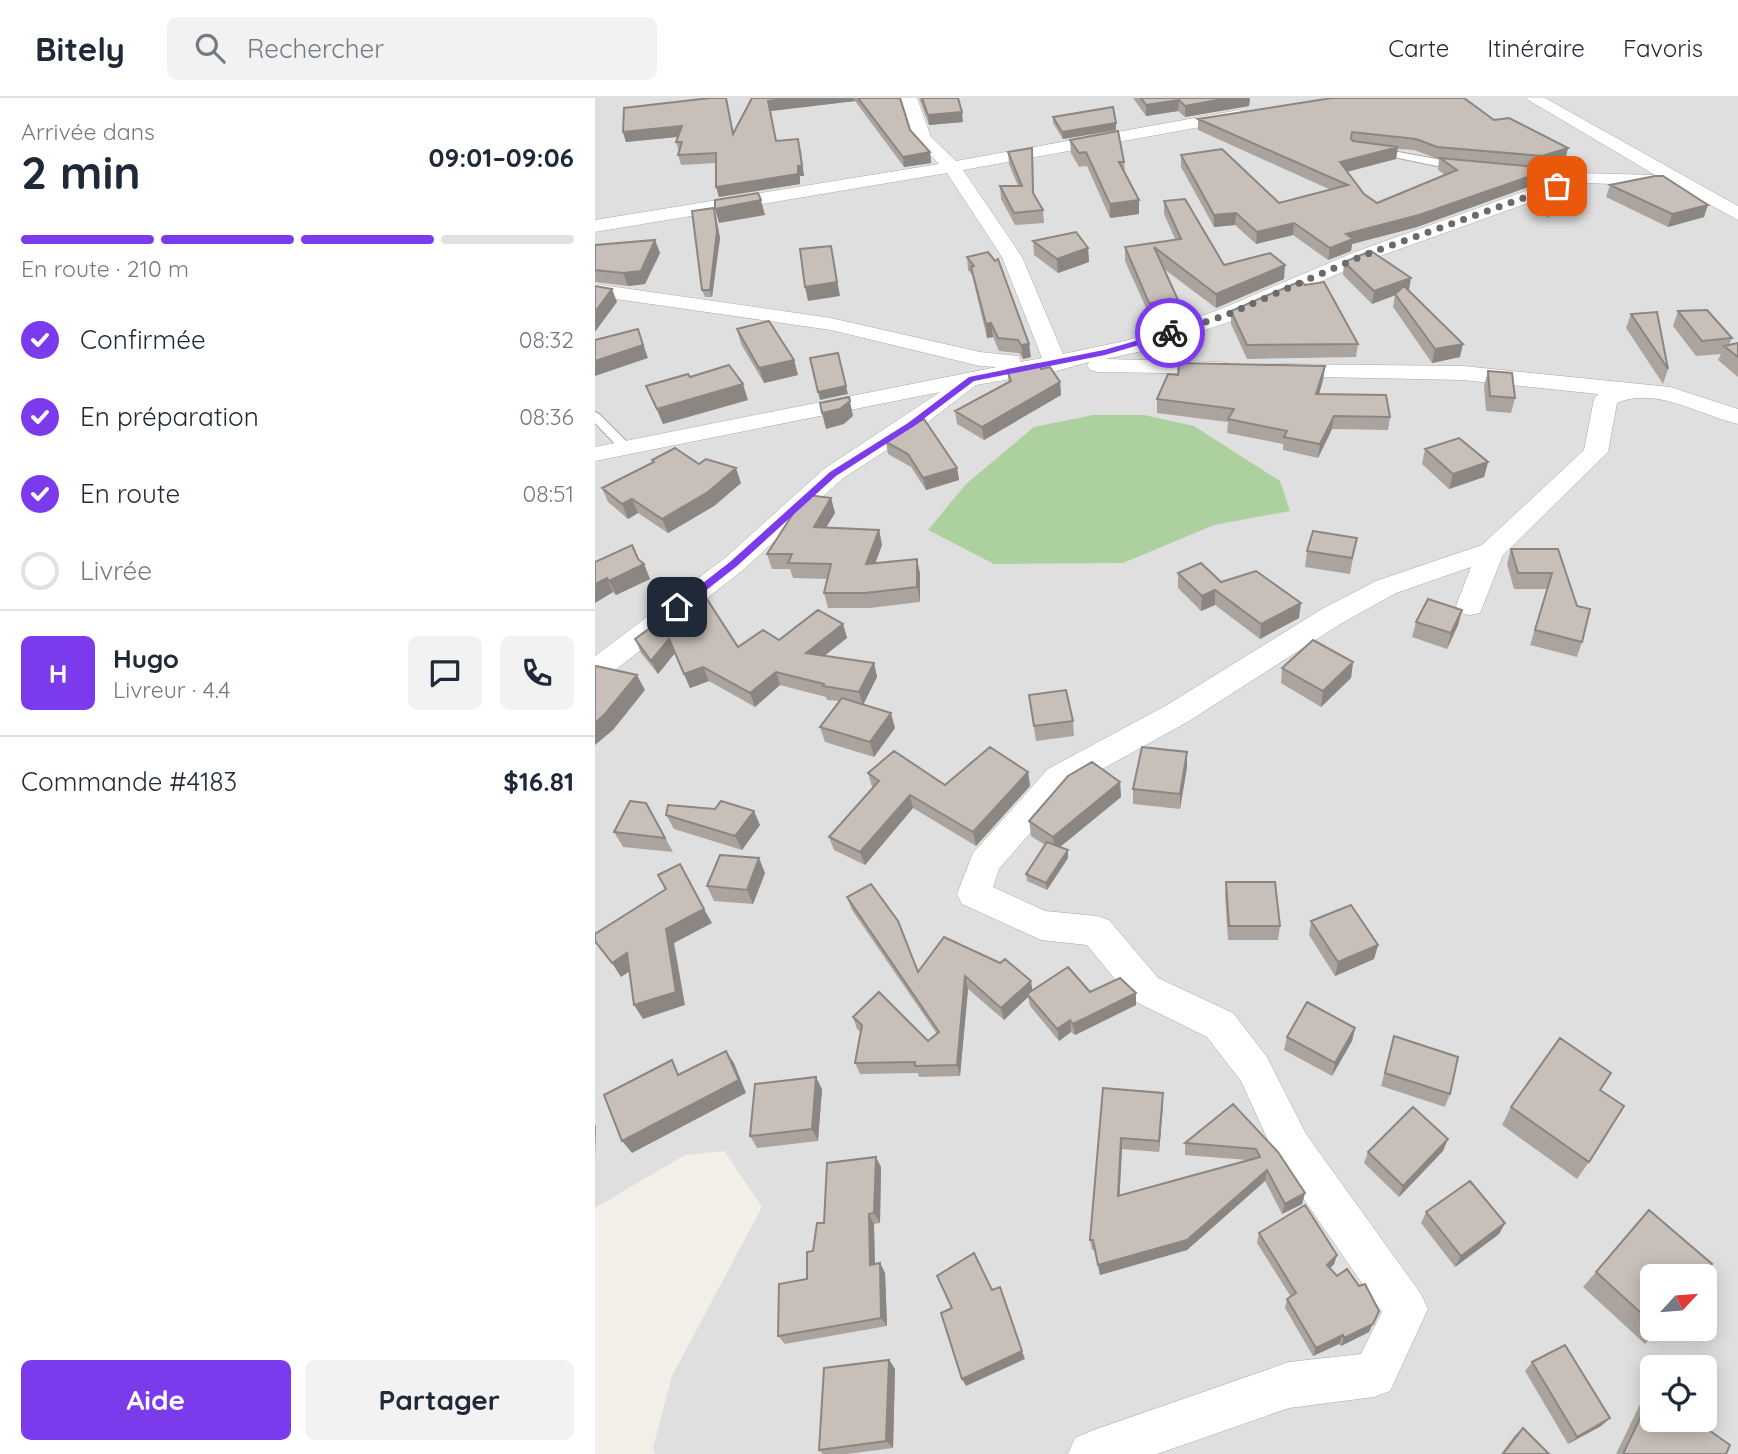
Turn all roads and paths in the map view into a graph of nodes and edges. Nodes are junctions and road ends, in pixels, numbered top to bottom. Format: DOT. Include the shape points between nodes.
graph roads {
  1 [pos="909,98"];
  2 [pos="1533,98"];
  3 [pos="1262,111"];
  4 [pos="1366,149"];
  5 [pos="1462,166"];
  6 [pos="953,167"];
  7 [pos="1518,170"];
  8 [pos="1582,177"];
  9 [pos="1679,181"];
  10 [pos="1738,214"];
  11 [pos="595,226"];
  12 [pos="595,290"];
  13 [pos="1056,363"];
  14 [pos="972,379"];
  15 [pos="1627,390"];
  16 [pos="595,416"];
  17 [pos="1738,417"];
  18 [pos="625,447"];
  19 [pos="595,454"];
  20 [pos="1491,551"];
  21 [pos="1470,606"];
  22 [pos="595,671"];
  23 [pos="1091,1454"];
  1 -- 6 [label="street" via="923,139"];
  2 -- 9 [label="street"];
  3 -- 6 [label="street"];
  4 -- 5 [label="lane"];
  6 -- 11 [label="street"];
  6 -- 13 [label="street" via="1012,257"];
  7 -- 8 [label="lane"];
  8 -- 9 [label="street"];
  8 -- 13 [label="street" via="1362,256 1224,316 1130,346"];
  9 -- 10 [label="street"];
  12 -- 13 [label="street" via="831,324 980,359"];
  13 -- 14 [label="street"];
  13 -- 15 [label="street" via="1463,373"];
  14 -- 18 [label="street"];
  14 -- 22 [label="street" via="833,474 734,564"];
  15 -- 17 [label="street" via="1670,394"];
  15 -- 20 [label="street" via="1607,399 1597,452"];
  16 -- 18 [label="lane"];
  18 -- 19 [label="street"];
  20 -- 21 [label="street"];
  20 -- 23 [label="street" via="1386,587 1178,713 1059,778 985,863 974,894 1041,925 1097,930 1146,989 1220,1025 1254,1069 1291,1148 1406,1309 1374,1375 1289,1385"];
}
